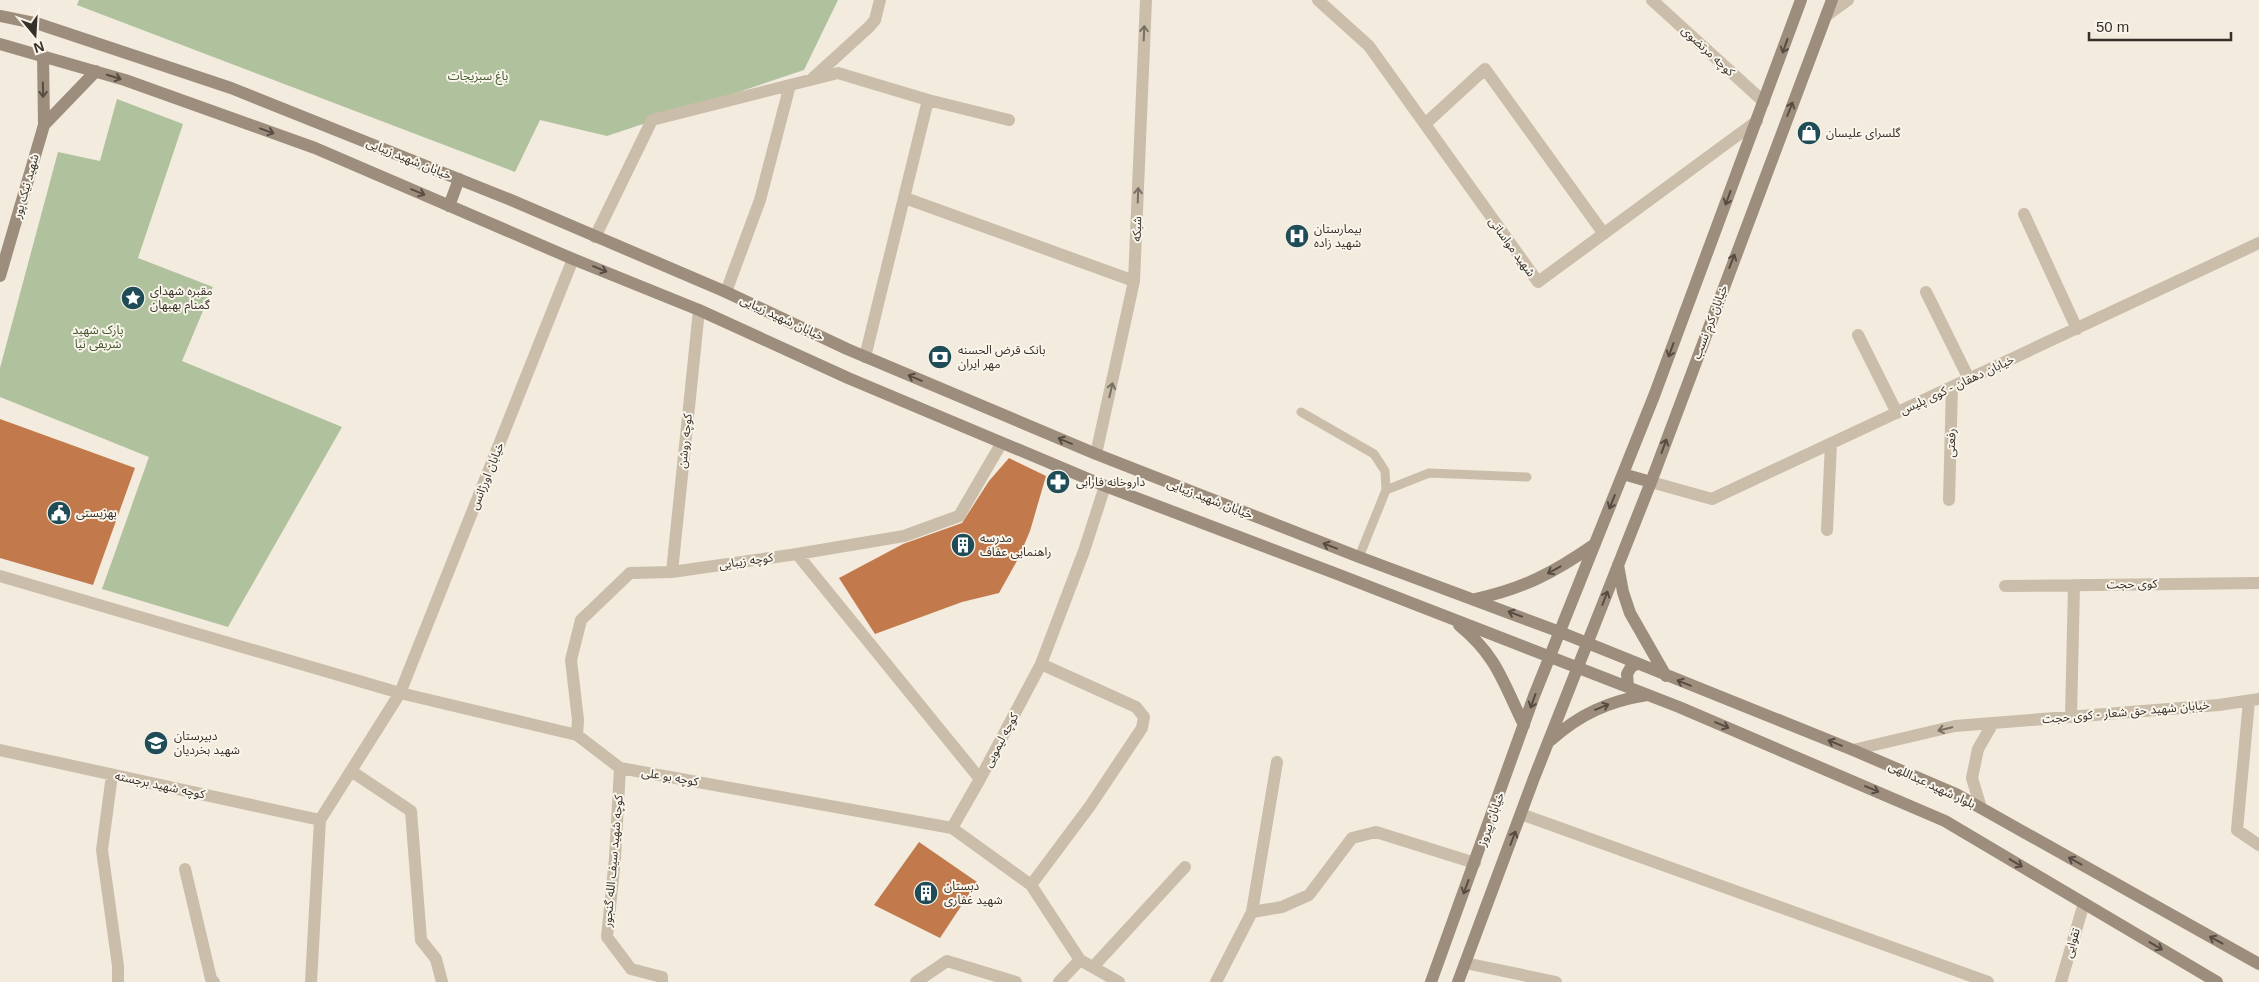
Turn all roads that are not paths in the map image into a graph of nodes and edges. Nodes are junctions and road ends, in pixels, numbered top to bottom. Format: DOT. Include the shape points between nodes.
graph roads {
  1 [pos="880,0"];
  2 [pos="1146,0"];
  3 [pos="1652,0"];
  4 [pos="1801,0"];
  5 [pos="1832,0"];
  6 [pos="1848,0"];
  7 [pos="1320,1"];
  8 [pos="0,16"];
  9 [pos="1826,16"];
  10 [pos="0,44"];
  11 [pos="43,55"];
  12 [pos="96,71"];
  13 [pos="813,78"];
  14 [pos="790,85"];
  15 [pos="928,100"];
  16 [pos="1764,102"];
  17 [pos="1009,120"];
  18 [pos="1757,121"];
  19 [pos="1425,124"];
  20 [pos="44,125"];
  21 [pos="459,179"];
  22 [pos="905,198"];
  23 [pos="449,206"];
  24 [pos="2024,214"];
  25 [pos="1604,234"];
  26 [pos="595,237"];
  27 [pos="2259,243"];
  28 [pos="574,258"];
  29 [pos="0,276"];
  30 [pos="1134,281"];
  31 [pos="726,292"];
  32 [pos="1926,292"];
  33 [pos="699,310"];
  34 [pos="2077,329"];
  35 [pos="1858,334"];
  36 [pos="865,356"];
  37 [pos="1969,379"];
  38 [pos="1952,387"];
  39 [pos="1301,412"];
  40 [pos="1897,413"];
  41 [pos="1831,443"];
  42 [pos="1001,444"];
  43 [pos="1096,454"];
  44 [pos="1623,474"];
  45 [pos="1527,477"];
  46 [pos="1651,482"];
  47 [pos="1104,486"];
  48 [pos="1386,490"];
  49 [pos="1949,500"];
  50 [pos="1827,530"];
  51 [pos="1596,544"];
  52 [pos="797,554"];
  53 [pos="1359,557"];
  54 [pos="1618,564"];
  55 [pos="672,572"];
  56 [pos="0,576"];
  57 [pos="2259,583"];
  58 [pos="2074,585"];
  59 [pos="2005,586"];
  60 [pos="1475,599"];
  61 [pos="1450,617"];
  62 [pos="1560,632"];
  63 [pos="1587,643"];
  64 [pos="1551,656"];
  65 [pos="1041,664"];
  66 [pos="1637,664"];
  67 [pos="1578,667"];
  68 [pos="1666,676"];
  69 [pos="1628,687"];
  70 [pos="400,693"];
  71 [pos="1648,695"];
  72 [pos="2254,700"];
  73 [pos="2071,717"];
  74 [pos="1993,723"];
  75 [pos="1524,725"];
  76 [pos="577,735"];
  77 [pos="1548,744"];
  78 [pos="0,750"];
  79 [pos="1853,750"];
  80 [pos="1277,762"];
  81 [pos="620,768"];
  82 [pos="351,772"];
  83 [pos="112,775"];
  84 [pos="980,779"];
  85 [pos="1981,808"];
  86 [pos="1522,814"];
  87 [pos="320,820"];
  88 [pos="952,828"];
  89 [pos="2259,846"];
  90 [pos="1475,863"];
  91 [pos="1185,867"];
  92 [pos="186,869"];
  93 [pos="1031,885"];
  94 [pos="2084,903"];
  95 [pos="1252,912"];
  96 [pos="1080,960"];
  97 [pos="1465,964"];
  98 [pos="2259,964"];
  99 [pos="1093,967"];
  100 [pos="118,982"];
  101 [pos="214,982"];
  102 [pos="311,982"];
  103 [pos="442,982"];
  104 [pos="662,982"];
  105 [pos="916,982"];
  106 [pos="1016,982"];
  107 [pos="1059,982"];
  108 [pos="1119,982"];
  109 [pos="1216,982"];
  110 [pos="1431,982"];
  111 [pos="1458,982"];
  112 [pos="1556,982"];
  113 [pos="1988,982"];
  114 [pos="2061,982"];
  115 [pos="2217,982"];
  1 -- 13 [label="street" via="875,20 870,26"];
  30 -- 2 [label="street, شبکه, one-way"];
  3 -- 16 [label="street, کوچه مرتضوی"];
  4 -- 16 [label="main road, one-way"];
  5 -- 9 [label="main road, خیابان کرم نسب"];
  6 -- 9 [label="street"];
  7 -- 19 [label="street, شهید مواساتی" via="1368,46"];
  8 -- 21 [label="main road, خیابان شهید زیبایی" via="39,24 230,88"];
  46 -- 9 [label="main road, خیابان کرم نسب, one-way"];
  10 -- 11 [label="main road, خیابان شهید زیبایی"];
  11 -- 12 [label="main road, خیابان شهید زیبایی"];
  11 -- 20 [label="main road, شهید نیک پور, one-way"];
  12 -- 20 [label="main road, شهید نیک پور"];
  12 -- 23 [label="main road, خیابان شهید زیبایی, one-way" via="315,148"];
  13 -- 14 [label="street"];
  13 -- 15 [label="street" via="838,73"];
  14 -- 26 [label="street" via="652,120"];
  14 -- 31 [label="street" via="760,200"];
  15 -- 17 [label="street"];
  15 -- 22 [label="street"];
  16 -- 18 [label="main road"];
  18 -- 25 [label="street, شهید مواساتی"];
  18 -- 44 [label="main road, one-way"];
  19 -- 25 [label="street, شهید مواساتی" via="1538,282"];
  19 -- 25 [label="street" via="1485,68"];
  20 -- 29 [label="main road, شهید نیک پور"];
  21 -- 23 [label="main road"];
  21 -- 26 [label="main road, خیابان شهید زیبایی"];
  22 -- 30 [label="street"];
  22 -- 36 [label="street"];
  23 -- 28 [label="main road, خیابان شهید زیبایی"];
  24 -- 34 [label="street"];
  26 -- 31 [label="main road, خیابان شهید زیبایی"];
  27 -- 34 [label="street, خیابان دهقان - کوی پلیس"];
  28 -- 33 [label="main road, خیابان شهید زیبایی, one-way"];
  28 -- 70 [label="street, خیابان اورژانس"];
  43 -- 30 [label="street, شبکه, one-way"];
  31 -- 36 [label="main road, خیابان شهید زیبایی"];
  32 -- 37 [label="street"];
  33 -- 42 [label="main road, خیابان شهید زیبایی"];
  33 -- 55 [label="street, کوچه روشن"];
  34 -- 37 [label="street, خیابان دهقان - کوی پلیس"];
  35 -- 40 [label="street"];
  43 -- 36 [label="main road, خیابان شهید زیبایی, one-way"];
  37 -- 38 [label="street, خیابان دهقان - کوی پلیس"];
  38 -- 40 [label="street, خیابان دهقان - کوی پلیس"];
  38 -- 49 [label="street, رفعتی"];
  39 -- 48 [label="lane" via="1374,454 1385,472"];
  40 -- 41 [label="street, خیابان دهقان - کوی پلیس"];
  41 -- 46 [label="street, خیابان دهقان - کوی پلیس" via="1712,499"];
  41 -- 50 [label="street"];
  42 -- 47 [label="main road, خیابان شهید زیبایی"];
  42 -- 52 [label="street, کوچه زیبایی" via="959,516 904,536"];
  53 -- 43 [label="main road, خیابان شهید زیبایی, one-way"];
  44 -- 46 [label="main road"];
  44 -- 51 [label="main road, one-way"];
  45 -- 48 [label="lane" via="1429,473"];
  46 -- 54 [label="main road, خیابان کرم نسب"];
  47 -- 61 [label="main road, خیابان شهید زیبایی"];
  47 -- 65 [label="street, کوچه لیمویی" via="1084,551"];
  48 -- 53 [label="lane"];
  51 -- 60 [label="main road, one-way" via="1530,583"];
  51 -- 62 [label="main road"];
  52 -- 55 [label="street, کوچه زیبایی"];
  52 -- 84 [label="street, کوچه لیمویی"];
  53 -- 60 [label="main road, خیابان شهید زیبایی"];
  63 -- 54 [label="main road, خیابان کرم نسب, one-way"];
  54 -- 68 [label="main road" via="1630,613"];
  55 -- 76 [label="street, کوچه زیبایی" via="630,573 581,620 571,660"];
  56 -- 70 [label="street, کوچه بو علی"];
  57 -- 58 [label="street, کوی حجت"];
  58 -- 59 [label="street, کوی حجت"];
  58 -- 73 [label="street"];
  62 -- 60 [label="main road, خیابان شهید زیبایی, one-way"];
  61 -- 64 [label="main road, خیابان شهید زیبایی"];
  61 -- 75 [label="main road" via="1487,652 1500,672"];
  62 -- 63 [label="main road, خیابان شهید زیبایی"];
  62 -- 64 [label="main road, خیابان پیروز"];
  63 -- 66 [label="main road, بلوار شهید عبداللهی"];
  63 -- 67 [label="main road, خیابان کرم نسب"];
  64 -- 67 [label="main road, خیابان شهید زیبایی"];
  64 -- 75 [label="main road, خیابان پیروز, one-way"];
  65 -- 84 [label="street, کوچه لیمویی"];
  65 -- 93 [label="street" via="1136,707 1144,717 1142,728 1100,791"];
  66 -- 68 [label="main road, بلوار شهید عبداللهی"];
  66 -- 69 [label="main road" via="1627,674"];
  67 -- 69 [label="main road"];
  67 -- 77 [label="main road"];
  79 -- 68 [label="main road, بلوار شهید عبداللهی, one-way"];
  69 -- 71 [label="main road"];
  70 -- 76 [label="street, کوچه بو علی"];
  70 -- 82 [label="street, خیابان اورژانس"];
  77 -- 71 [label="main road, one-way" via="1569,724 1587,713 1627,698"];
  71 -- 94 [label="main road, one-way" via="1945,821"];
  72 -- 73 [label="street, خیابان شهید حق شعار - کوی حجت"];
  72 -- 89 [label="street" via="2237,830"];
  73 -- 74 [label="street, خیابان شهید حق شعار - کوی حجت"];
  74 -- 79 [label="street, خیابان شهید حق شعار - کوی حجت, one-way" via="1955,726"];
  74 -- 85 [label="street" via="1978,748 1972,778"];
  75 -- 90 [label="main road, خیابان پیروز"];
  76 -- 81 [label="street, کوچه بو علی"];
  77 -- 86 [label="main road"];
  78 -- 83 [label="street, کوچه شهید برجسته"];
  79 -- 85 [label="main road, بلوار شهید عبداللهی"];
  80 -- 95 [label="street"];
  81 -- 88 [label="street, کوچه بو علی"];
  81 -- 104 [label="street, کوچه شهید سیف الله گنجور" via="607,937 631,968 662,977"];
  82 -- 87 [label="street, خیابان اورژانس"];
  82 -- 103 [label="street" via="411,811 421,940 436,959"];
  83 -- 87 [label="street, کوچه شهید برجسته"];
  83 -- 100 [label="street" via="102,850"];
  84 -- 88 [label="street"];
  98 -- 85 [label="main road, بلوار شهید عبداللهی, one-way"];
  97 -- 86 [label="main road, one-way"];
  86 -- 113 [label="street"];
  87 -- 102 [label="street"];
  88 -- 93 [label="street"];
  90 -- 95 [label="street" via="1376,832 1352,838 1309,895 1282,906"];
  90 -- 110 [label="main road, خیابان پیروز, one-way"];
  91 -- 99 [label="street"];
  92 -- 101 [label="street"];
  93 -- 96 [label="street"];
  94 -- 114 [label="street, تقوایی"];
  94 -- 115 [label="main road, one-way"];
  95 -- 109 [label="street"];
  96 -- 99 [label="street"];
  96 -- 107 [label="street"];
  97 -- 111 [label="main road"];
  97 -- 112 [label="street"];
  99 -- 108 [label="street"];
  105 -- 106 [label="street" via="947,961"];
}
